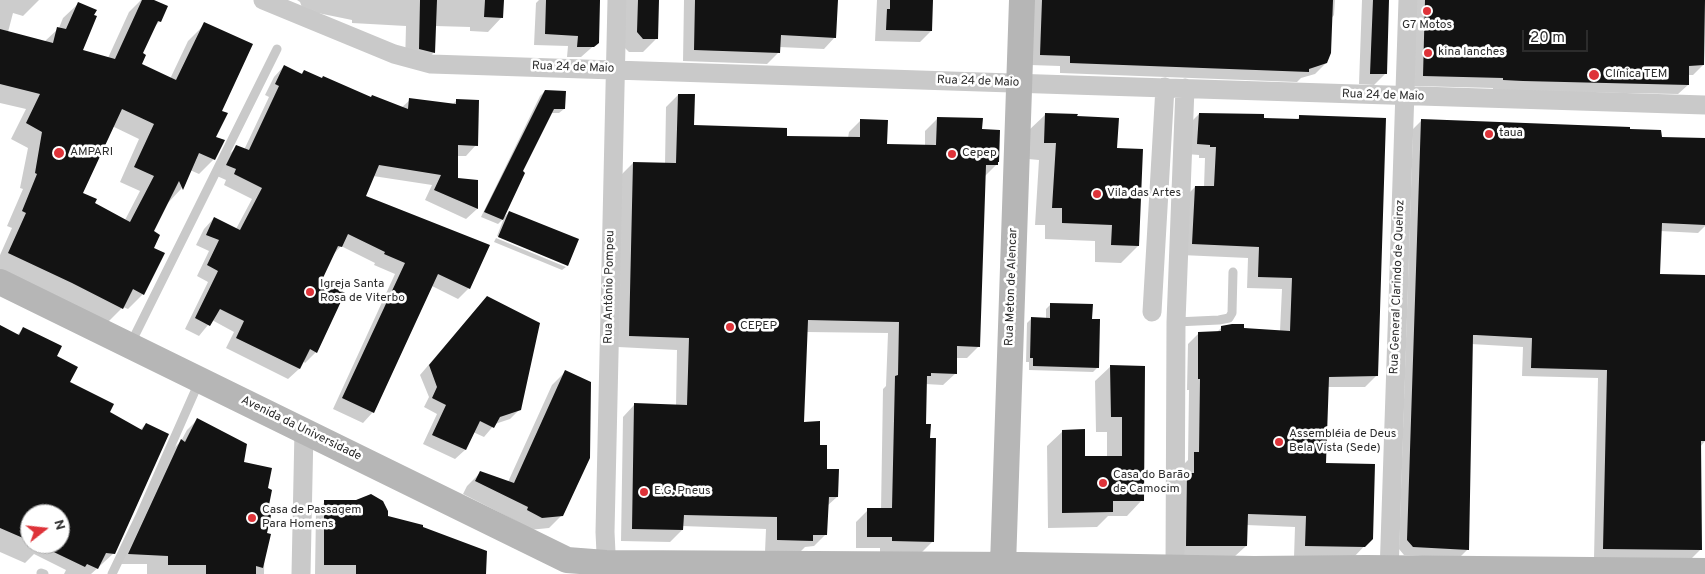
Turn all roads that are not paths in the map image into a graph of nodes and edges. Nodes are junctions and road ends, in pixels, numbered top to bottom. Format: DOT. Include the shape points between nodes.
graph roads {
  1 [pos="263,0"];
  2 [pos="617,0"];
  3 [pos="1022,0"];
  4 [pos="1408,0"];
  5 [pos="277,50"];
  6 [pos="614,69"];
  7 [pos="1019,84"];
  8 [pos="1165,87"];
  9 [pos="1185,88"];
  10 [pos="1404,97"];
  11 [pos="1705,105"];
  12 [pos="1233,272"];
  13 [pos="0,282"];
  14 [pos="1152,312"];
  15 [pos="1176,322"];
  16 [pos="130,346"];
  17 [pos="200,380"];
  18 [pos="304,430"];
  19 [pos="578,567"];
  20 [pos="1175,568"];
  21 [pos="1002,569"];
  22 [pos="612,570"];
  23 [pos="1389,571"];
  24 [pos="1705,571"];
  25 [pos="112,574"];
  26 [pos="301,574"];
  1 -- 6 [label="street, Rua 24 de Maio" via="394,54 431,64"];
  2 -- 6 [label="street, Rua Antônio Pompeu"];
  3 -- 7 [label="main road, Rua Meton de Alencar"];
  4 -- 10 [label="street, Rua General Clarindo de Queiroz"];
  5 -- 16 [label="lane"];
  6 -- 7 [label="street, Rua 24 de Maio"];
  6 -- 22 [label="street, Rua Antônio Pompeu" via="605,532"];
  7 -- 8 [label="street, Rua 24 de Maio"];
  7 -- 21 [label="main road, Rua Meton de Alencar"];
  8 -- 9 [label="street, Rua 24 de Maio"];
  8 -- 14 [label="street"];
  9 -- 10 [label="street, Rua 24 de Maio"];
  9 -- 15 [label="street"];
  10 -- 11 [label="street, Rua 24 de Maio"];
  10 -- 23 [label="street, Rua General Clarindo de Queiroz"];
  12 -- 15 [label="lane" via="1232,313 1229,318"];
  13 -- 16 [label="main road, Avenida da Universidade"];
  15 -- 20 [label="street"];
  16 -- 17 [label="main road, Avenida da Universidade"];
  17 -- 18 [label="main road, Avenida da Universidade"];
  17 -- 25 [label="lane"];
  18 -- 19 [label="main road, Avenida da Universidade"];
  18 -- 26 [label="street"];
  19 -- 22 [label="main road, Avenida da Universidade"];
  20 -- 21 [label="main road, Avenida da Universidade"];
  20 -- 23 [label="main road, Avenida da Universidade"];
  21 -- 22 [label="main road, Avenida da Universidade"];
  23 -- 24 [label="main road, Avenida da Universidade"];
}
